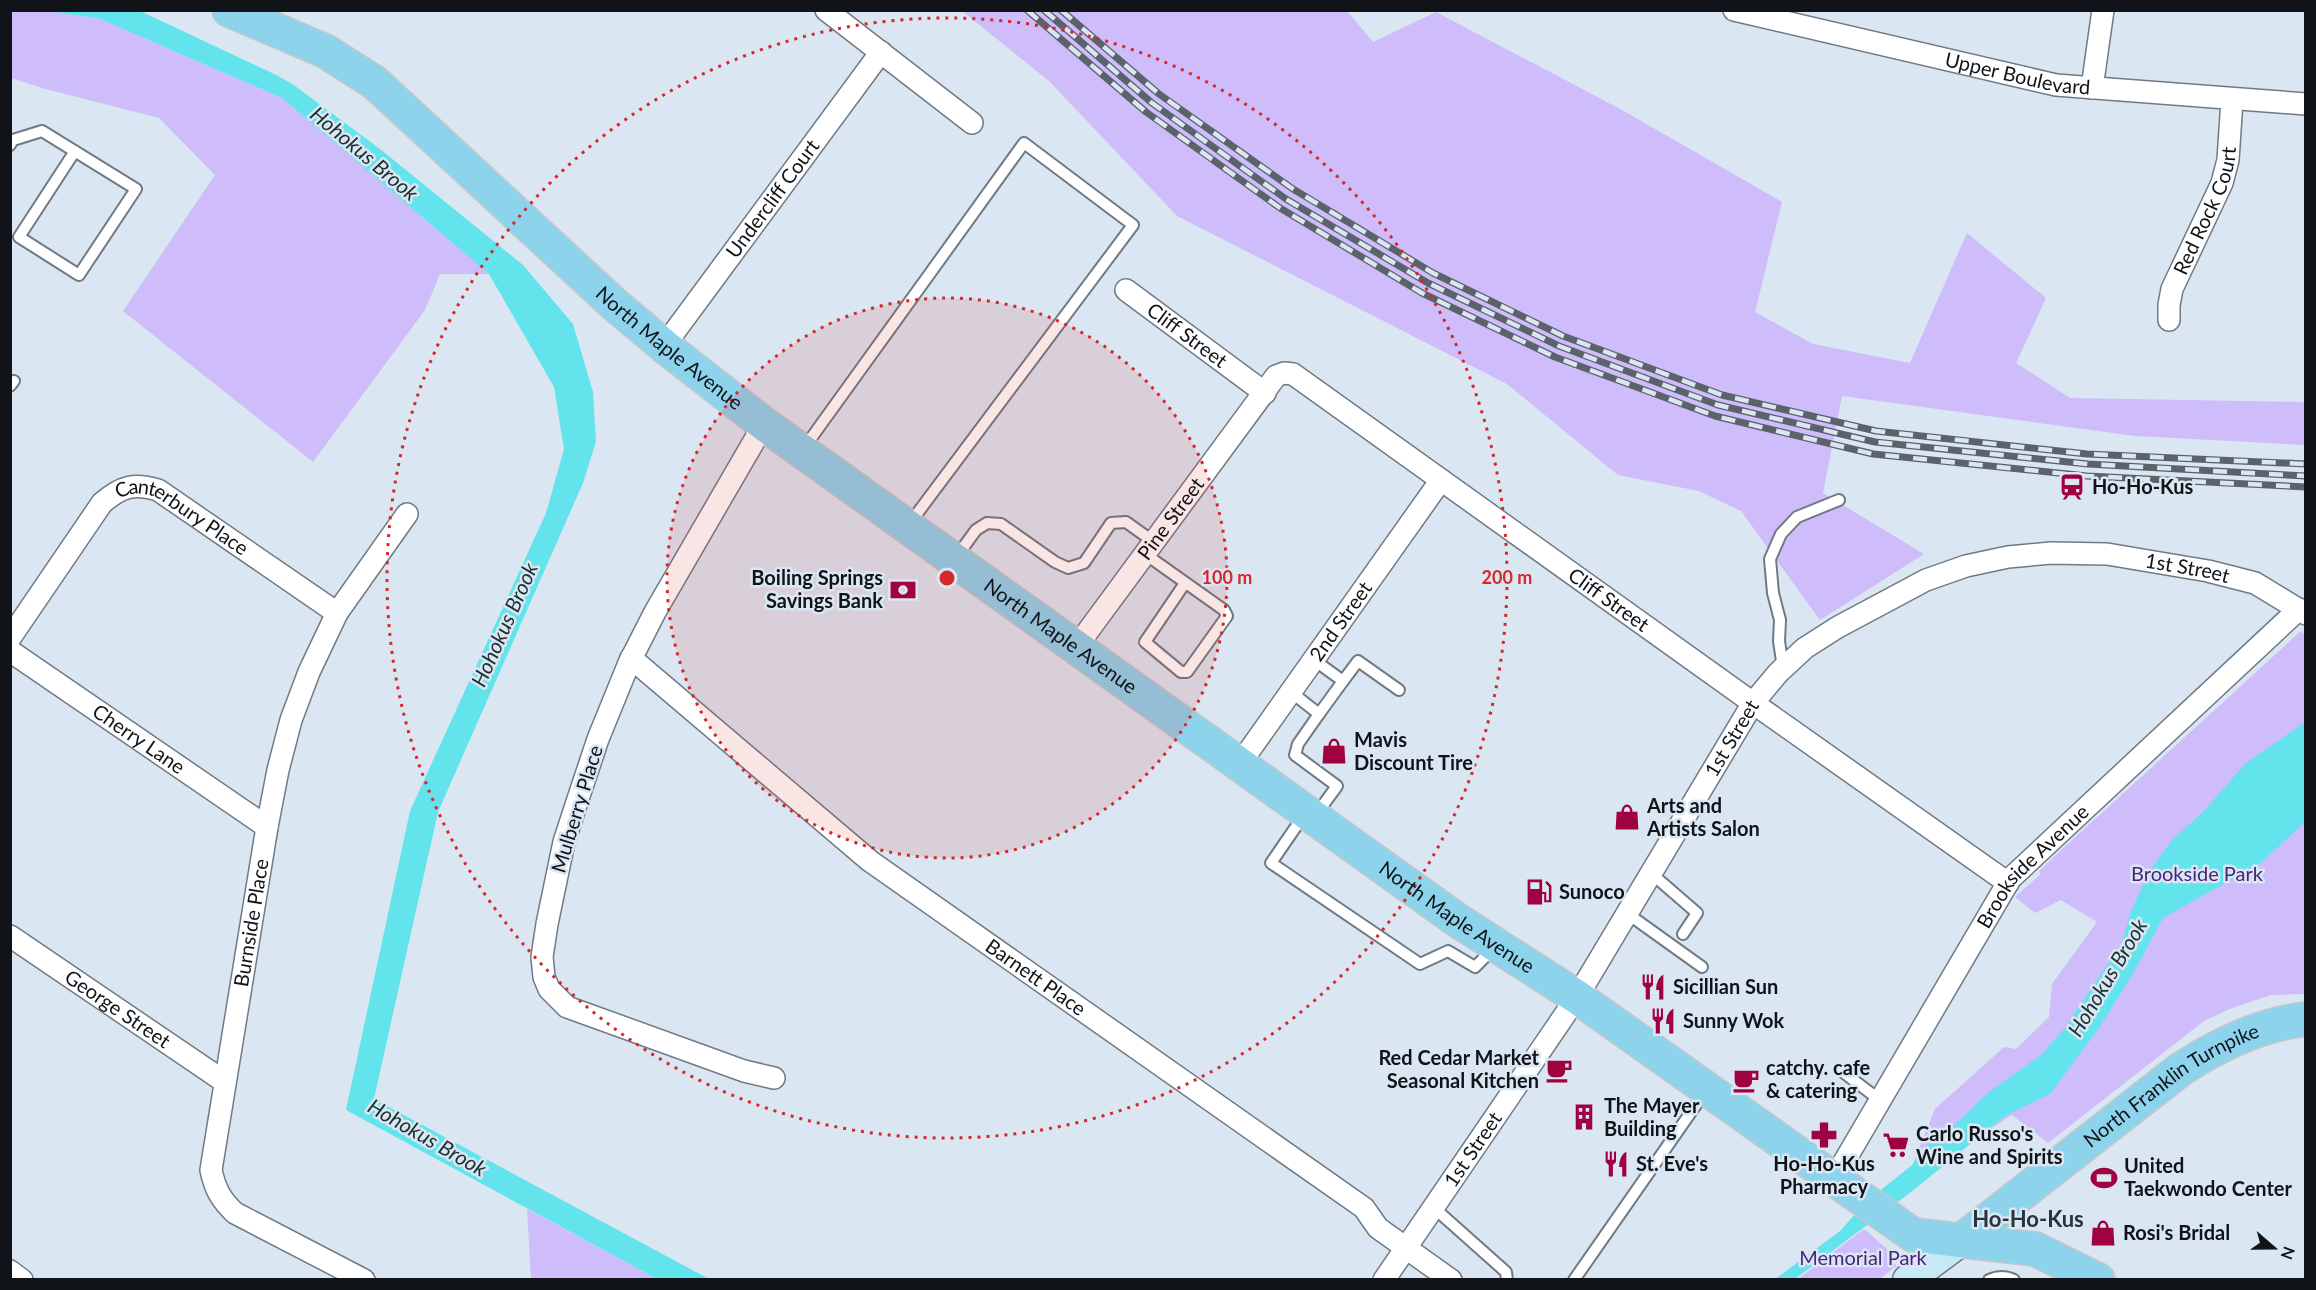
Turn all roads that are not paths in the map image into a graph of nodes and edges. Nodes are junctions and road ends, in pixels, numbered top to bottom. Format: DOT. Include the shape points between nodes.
graph roads {
  1 [pos="229,10"];
  2 [pos="826,10"];
  3 [pos="1734,10"];
  4 [pos="2103,10"];
  5 [pos="881,52"];
  6 [pos="2092,88"];
  7 [pos="2232,100"];
  8 [pos="2306,104"];
  9 [pos="972,123"];
  10 [pos="10,145"];
  11 [pos="75,150"];
  12 [pos="1126,290"];
  13 [pos="2169,320"];
  14 [pos="664,346"];
  15 [pos="1265,393"];
  16 [pos="764,424"];
  17 [pos="803,451"];
  18 [pos="1442,480"];
  19 [pos="1839,500"];
  20 [pos="407,514"];
  21 [pos="908,526"];
  22 [pos="1150,548"];
  23 [pos="955,559"];
  24 [pos="1185,583"];
  25 [pos="2302,612"];
  26 [pos="337,613"];
  27 [pos="10,638"];
  28 [pos="1077,646"];
  29 [pos="10,651"];
  30 [pos="631,658"];
  31 [pos="1314,660"];
  32 [pos="1783,668"];
  33 [pos="1343,681"];
  34 [pos="1399,690"];
  35 [pos="1291,692"];
  36 [pos="1753,704"];
  37 [pos="1319,714"];
  38 [pos="1239,765"];
  39 [pos="1310,815"];
  40 [pos="267,827"];
  41 [pos="1652,874"];
  42 [pos="2008,883"];
  43 [pos="1628,914"];
  44 [pos="1683,934"];
  45 [pos="10,936"];
  46 [pos="1497,945"];
  47 [pos="1702,968"];
  48 [pos="1577,997"];
  49 [pos="2306,1019"];
  50 [pos="1839,1069"];
  51 [pos="774,1078"];
  52 [pos="225,1082"];
  53 [pos="1707,1089"];
  54 [pos="1881,1101"];
  55 [pos="1846,1187"];
  56 [pos="1433,1207"];
  57 [pos="1962,1240"];
  58 [pos="1405,1248"];
  59 [pos="10,1271"];
  60 [pos="22,1280"];
  61 [pos="364,1280"];
  62 [pos="1384,1280"];
  63 [pos="1451,1280"];
  64 [pos="1507,1280"];
  65 [pos="1574,1280"];
  66 [pos="1908,1280"];
  67 [pos="1989,1280"];
  68 [pos="2014,1280"];
  69 [pos="2098,1280"];
  1 -- 14 [label="main road, North Maple Avenue" via="325,51 374,82"];
  2 -- 5 [label="street"];
  3 -- 6 [label="street, Upper Boulevard" via="2056,85"];
  4 -- 6 [label="street"];
  5 -- 9 [label="street"];
  5 -- 14 [label="street, Undercliff Court"];
  6 -- 7 [label="street, Upper Boulevard"];
  7 -- 8 [label="street, Upper Boulevard"];
  7 -- 13 [label="street, Red Rock Court" via="2228,160 2222,183 2172,289"];
  10 -- 11 [label="lane" via="13,140 42,130"];
  11 -- 11 [label="lane" via="19,237 79,275 136,189"];
  12 -- 15 [label="street, Cliff Street"];
  14 -- 16 [label="main road, North Maple Avenue"];
  15 -- 18 [label="street, Cliff Street" via="1276,376 1293,374"];
  15 -- 22 [label="street, Pine Street"];
  16 -- 17 [label="main road, North Maple Avenue"];
  16 -- 30 [label="street, Mulberry Place"];
  17 -- 21 [label="main road, North Maple Avenue"];
  17 -- 21 [label="lane" via="1024,143 1133,225"];
  18 -- 31 [label="street, 2nd Street"];
  18 -- 36 [label="street, Cliff Street"];
  19 -- 32 [label="lane" via="1797,517 1781,534 1770,559"];
  20 -- 26 [label="street, Burnside Place"];
  21 -- 23 [label="main road, North Maple Avenue"];
  22 -- 23 [label="lane" via="1126,522 1111,523 1084,563 1068,568 1001,524 987,523 976,530"];
  22 -- 24 [label="lane"];
  22 -- 28 [label="street, Pine Street"];
  23 -- 28 [label="main road, North Maple Avenue"];
  24 -- 24 [label="lane" via="1227,616 1187,672 1181,672 1145,642"];
  25 -- 32 [label="street, 1st Street" via="2255,583 2208,571 2107,554 2008,557 1926,580 1838,627"];
  25 -- 42 [label="street, Brookside Avenue"];
  26 -- 27 [label="street, Canterbury Place" via="159,490 127,487 102,503"];
  26 -- 40 [label="street, Burnside Place" via="291,720"];
  28 -- 38 [label="main road, North Maple Avenue"];
  29 -- 40 [label="street, Cherry Lane"];
  30 -- 51 [label="street, Mulberry Place" via="598,739 564,842 542,957 544,977 560,1003 578,1013"];
  30 -- 58 [label="street, Barnett Place" via="870,861 1364,1208 1378,1228"];
  31 -- 33 [label="lane"];
  31 -- 35 [label="street, 2nd Street"];
  32 -- 36 [label="street, 1st Street"];
  33 -- 34 [label="lane" via="1358,661"];
  33 -- 37 [label="lane"];
  35 -- 37 [label="lane"];
  35 -- 38 [label="street, 2nd Street"];
  36 -- 41 [label="street, 1st Street"];
  36 -- 42 [label="street, Cliff Street"];
  37 -- 39 [label="lane" via="1295,755 1337,786"];
  38 -- 39 [label="main road, North Maple Avenue"];
  39 -- 46 [label="main road, North Maple Avenue"];
  39 -- 46 [label="lane" via="1271,863 1420,964 1448,951 1475,967"];
  40 -- 52 [label="street, Burnside Place"];
  41 -- 43 [label="street, 1st Street"];
  41 -- 44 [label="lane" via="1697,913"];
  42 -- 54 [label="street, Brookside Avenue"];
  43 -- 47 [label="lane"];
  43 -- 48 [label="street, 1st Street"];
  45 -- 52 [label="street, George Street"];
  46 -- 48 [label="main road, North Maple Avenue"];
  48 -- 53 [label="main road, North Maple Avenue"];
  48 -- 56 [label="street, 1st Street"];
  49 -- 57 [label="main road, North Franklin Turnpike" via="2262,1029 2200,1057"];
  50 -- 54 [label="lane"];
  52 -- 61 [label="street, Burnside Place" via="211,1170 223,1201 235,1213"];
  53 -- 55 [label="main road, North Maple Avenue"];
  53 -- 65 [label="lane"];
  54 -- 55 [label="street, Brookside Avenue"];
  55 -- 57 [label="main road, North Maple Avenue" via="1914,1235"];
  56 -- 58 [label="street, 1st Street"];
  56 -- 64 [label="lane" via="1506,1272"];
  57 -- 66 [label="street"];
  57 -- 69 [label="main road, North Maple Avenue" via="2035,1249"];
  58 -- 62 [label="street, 1st Street"];
  58 -- 63 [label="street, Barnett Place"];
  59 -- 60 [label="street"];
  67 -- 68 [label="lane" via="2007,1276"];
}
